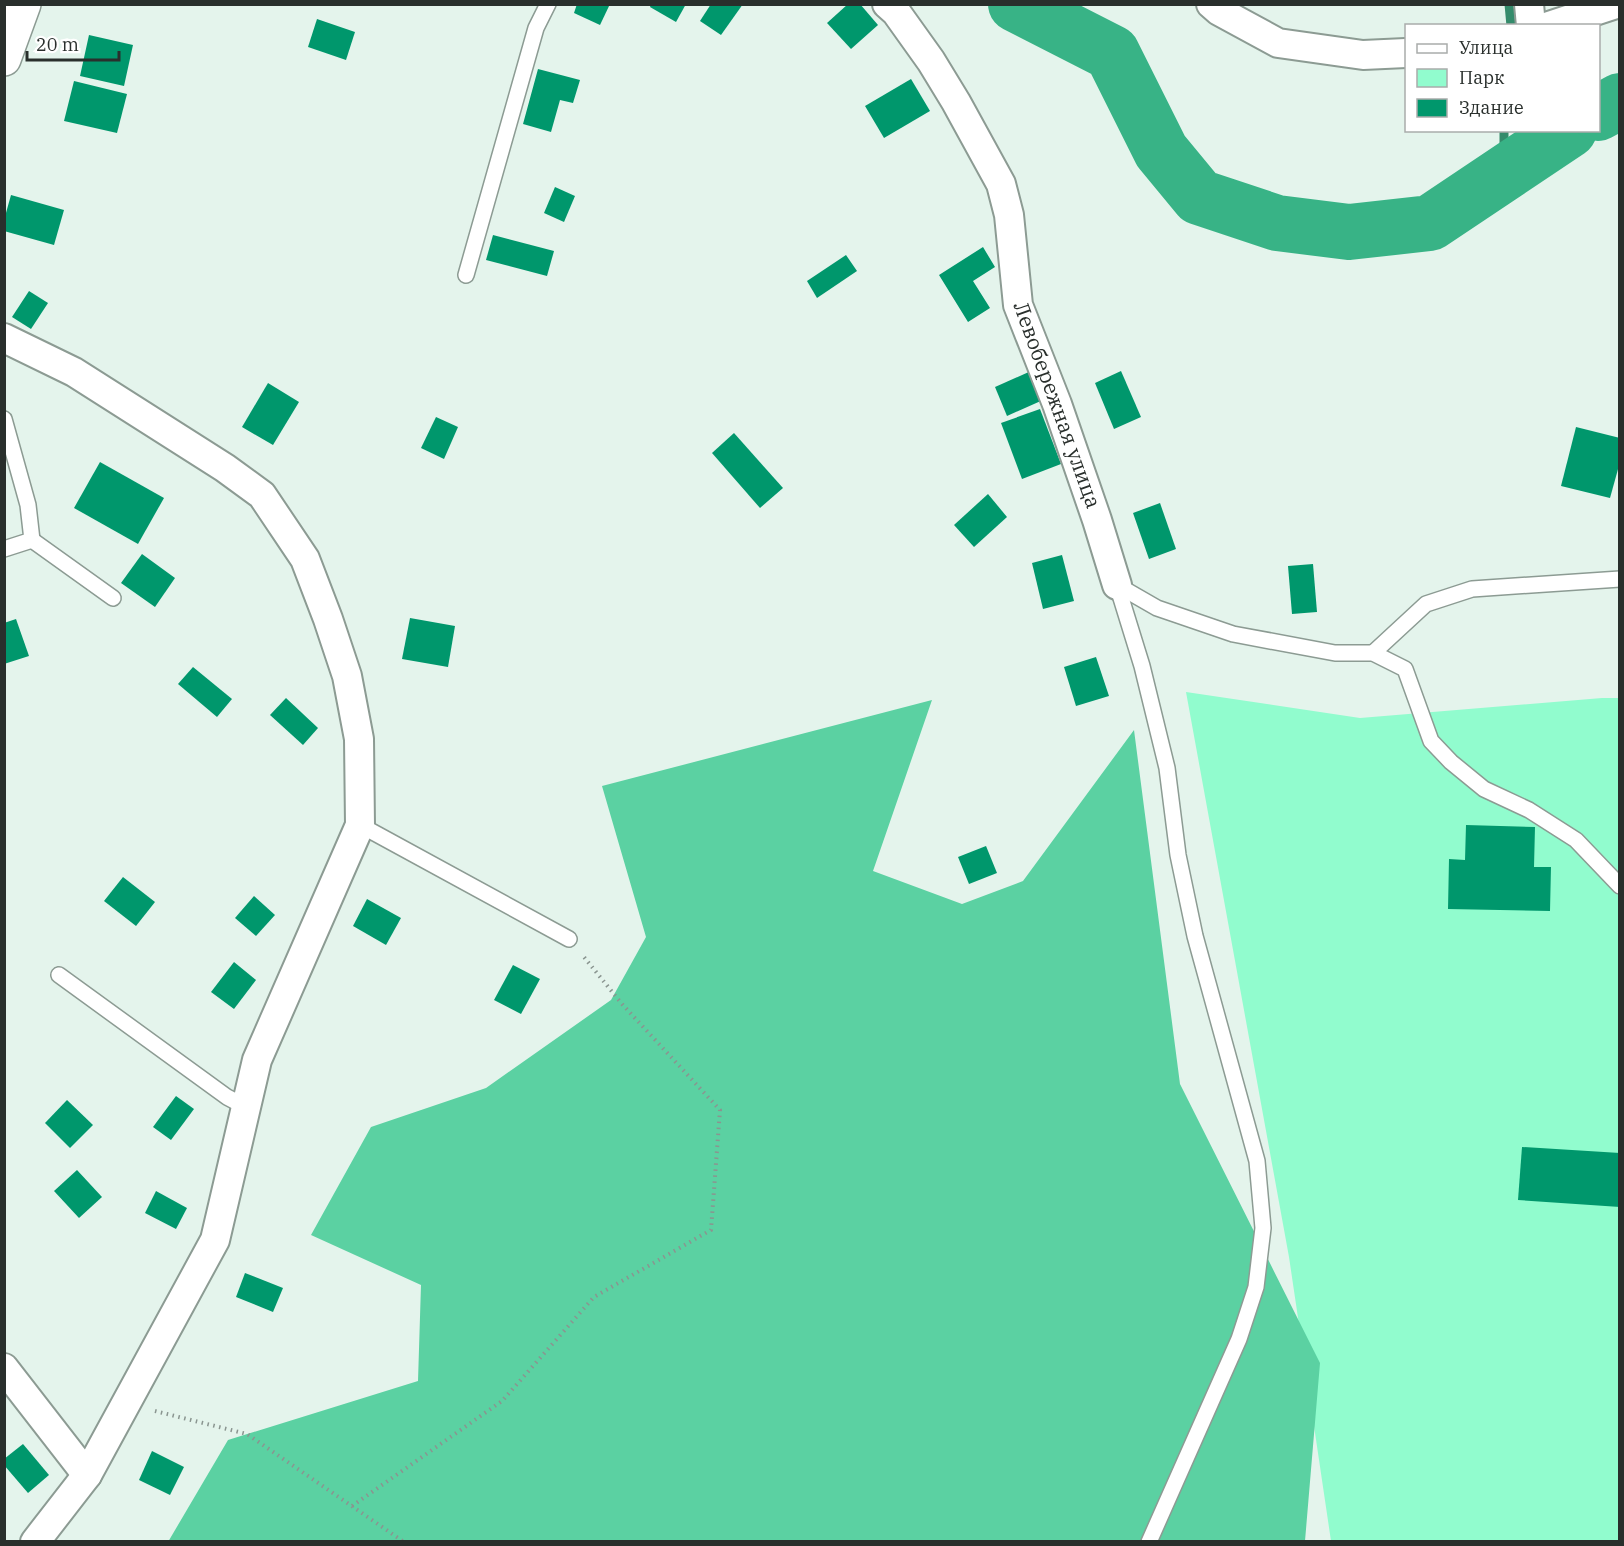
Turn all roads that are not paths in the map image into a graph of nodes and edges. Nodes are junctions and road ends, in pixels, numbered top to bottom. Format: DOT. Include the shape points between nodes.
graph roads {
  1 [pos="24,4"];
  2 [pos="548,4"];
  3 [pos="888,4"];
  4 [pos="1211,4"];
  5 [pos="1529,4"];
  6 [pos="1616,4"];
  7 [pos="1531,24"];
  8 [pos="1555,24"];
  9 [pos="6,39"];
  10 [pos="1405,53"];
  11 [pos="466,275"];
  12 [pos="4,338"];
  13 [pos="4,419"];
  14 [pos="32,540"];
  15 [pos="4,549"];
  16 [pos="1620,579"];
  17 [pos="1117,585"];
  18 [pos="113,598"];
  19 [pos="1373,653"];
  20 [pos="360,825"];
  21 [pos="1620,886"];
  22 [pos="569,939"];
  23 [pos="59,975"];
  24 [pos="246,1107"];
  25 [pos="4,1368"];
  26 [pos="87,1475"];
  27 [pos="35,1542"];
  28 [pos="1149,1542"];
  1 -- 9 [label="street"];
  2 -- 11 [label="lane" via="536,28"];
  3 -- 17 [label="street, Левобережная улица" via="931,61 1000,184 1009,215 1018,305 1057,404"];
  4 -- 10 [label="street" via="1278,43 1363,55"];
  5 -- 7 [label="street"];
  6 -- 8 [label="street"];
  12 -- 20 [label="street" via="74,372 262,495 304,559 347,676 359,739"];
  13 -- 14 [label="lane" via="28,505"];
  14 -- 15 [label="lane"];
  14 -- 18 [label="lane"];
  16 -- 19 [label="lane" via="1472,589 1426,604"];
  17 -- 19 [label="lane" via="1157,608 1233,634 1335,653"];
  17 -- 28 [label="lane" via="1167,768 1178,855 1195,936 1257,1161 1263,1228 1256,1287 1239,1339"];
  19 -- 21 [label="lane" via="1405,669 1431,741 1451,762 1484,789 1529,810 1576,840"];
  20 -- 22 [label="lane"];
  20 -- 24 [label="street" via="257,1060"];
  23 -- 24 [label="lane"];
  24 -- 26 [label="street" via="215,1240"];
  25 -- 26 [label="street"];
  26 -- 27 [label="street"];
}
